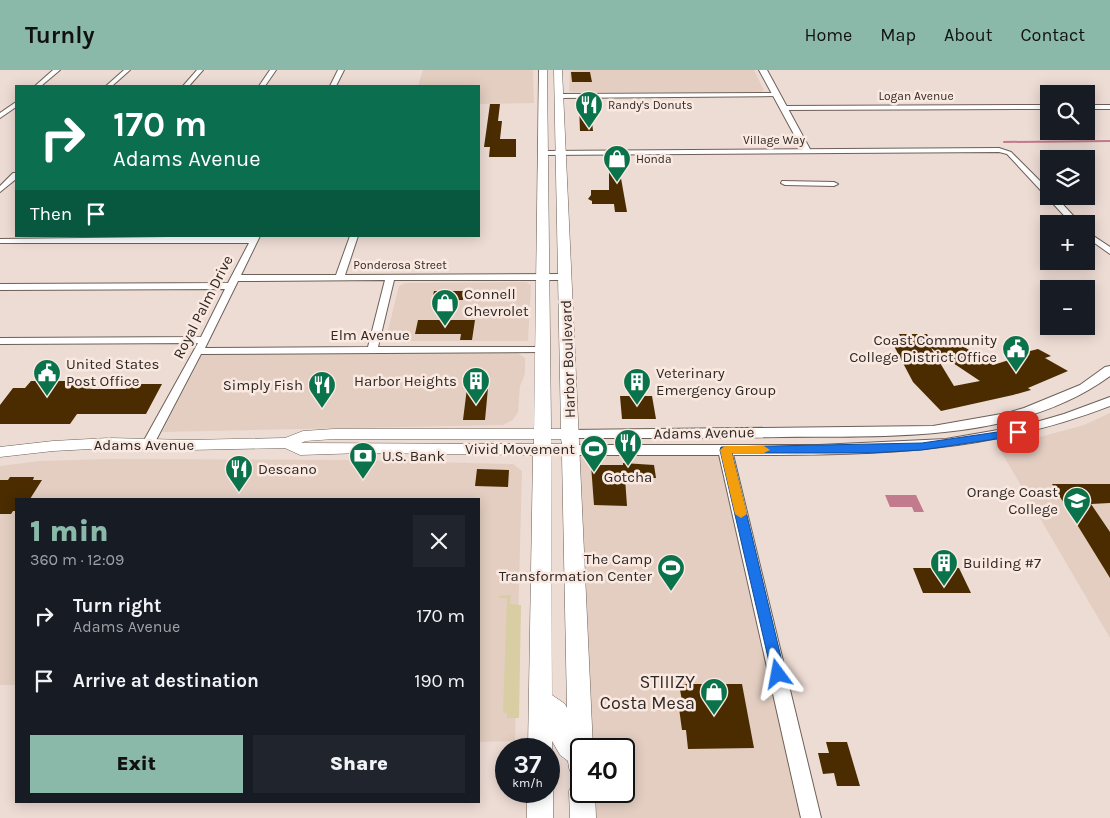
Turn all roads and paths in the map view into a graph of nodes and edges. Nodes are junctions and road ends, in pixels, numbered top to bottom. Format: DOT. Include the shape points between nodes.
graph roads {
  1 [pos="58,70"];
  2 [pos="126,70"];
  3 [pos="200,70"];
  4 [pos="273,70"];
  5 [pos="341,70"];
  6 [pos="543,70"];
  7 [pos="558,70"];
  8 [pos="763,70"];
  9 [pos="39,85"];
  10 [pos="110,85"];
  11 [pos="187,85"];
  12 [pos="263,85"];
  13 [pos="334,85"];
  14 [pos="776,95"];
  15 [pos="559,96"];
  16 [pos="15,105"];
  17 [pos="1040,107"];
  18 [pos="1095,107"];
  19 [pos="1110,107"];
  20 [pos="783,108"];
  21 [pos="0,116"];
  22 [pos="807,151"];
  23 [pos="544,153"];
  24 [pos="561,153"];
  25 [pos="15,176"];
  26 [pos="785,183"];
  27 [pos="834,184"];
  28 [pos="1040,186"];
  29 [pos="0,190"];
  30 [pos="1058,205"];
  31 [pos="1068,215"];
  32 [pos="354,237"];
  33 [pos="54,238"];
  34 [pos="255,238"];
  35 [pos="1095,239"];
  36 [pos="0,241"];
  37 [pos="1110,250"];
  38 [pos="544,276"];
  39 [pos="340,277"];
  40 [pos="565,277"];
  41 [pos="390,278"];
  42 [pos="233,282"];
  43 [pos="0,287"];
  44 [pos="204,340"];
  45 [pos="0,341"];
  46 [pos="543,349"];
  47 [pos="372,350"];
  48 [pos="198,351"];
  49 [pos="1110,370"];
  50 [pos="1110,400"];
  51 [pos="971,424"];
  52 [pos="818,432"];
  53 [pos="985,438"];
  54 [pos="542,442"];
  55 [pos="570,442"];
  56 [pos="148,444"];
  57 [pos="825,449"];
  58 [pos="725,450"];
  59 [pos="0,452"];
  60 [pos="540,699"];
  61 [pos="540,738"];
  62 [pos="580,738"];
  63 [pos="570,750"];
  64 [pos="540,803"];
  65 [pos="582,803"];
  66 [pos="540,818"];
  67 [pos="583,818"];
  68 [pos="811,818"];
  1 -- 9 [label="street"];
  2 -- 10 [label="street"];
  3 -- 11 [label="street"];
  4 -- 12 [label="street"];
  5 -- 13 [label="street"];
  6 -- 23 [label="main road, Harbor Boulevard"];
  7 -- 15 [label="main road, Harbor Boulevard"];
  8 -- 14 [label="street"];
  14 -- 15 [label="street"];
  14 -- 20 [label="street"];
  15 -- 24 [label="main road, Harbor Boulevard"];
  16 -- 21 [label="street"];
  17 -- 20 [label="street, Logan Avenue"];
  18 -- 19 [label="street"];
  20 -- 22 [label="street"];
  22 -- 24 [label="street, Village Way"];
  22 -- 28 [label="street, Village Way" via="1004,151"];
  23 -- 24 [label="street, Village Way"];
  23 -- 38 [label="main road, Harbor Boulevard"];
  24 -- 40 [label="main road, Harbor Boulevard"];
  25 -- 29 [label="street"];
  26 -- 27 [label="street"];
  30 -- 31 [label="street"];
  32 -- 39 [label="street"];
  33 -- 34 [label="street"];
  33 -- 36 [label="street"];
  34 -- 42 [label="street, Royal Palm Drive"];
  35 -- 37 [label="street"];
  38 -- 40 [label="street, Ponderosa Street"];
  38 -- 41 [label="street, Ponderosa Street"];
  38 -- 46 [label="main road, Harbor Boulevard"];
  39 -- 41 [label="street, Ponderosa Street"];
  39 -- 42 [label="street, Ponderosa Street"];
  40 -- 55 [label="main road, Harbor Boulevard"];
  41 -- 47 [label="street"];
  42 -- 43 [label="street, Ponderosa Street"];
  42 -- 44 [label="street, Royal Palm Drive"];
  44 -- 45 [label="street"];
  44 -- 48 [label="street, Royal Palm Drive"];
  46 -- 47 [label="street, Elm Avenue"];
  46 -- 54 [label="main road, Harbor Boulevard"];
  47 -- 48 [label="street, Elm Avenue"];
  48 -- 56 [label="street, Royal Palm Drive"];
  49 -- 51 [label="main road, Adams Avenue" via="1085,388 1029,411"];
  50 -- 53 [label="main road, Adams Avenue" via="1075,416"];
  51 -- 52 [label="main road, Adams Avenue" via="915,430"];
  51 -- 53 [label="main road"];
  52 -- 55 [label="main road, Adams Avenue"];
  52 -- 57 [label="main road"];
  52 -- 58 [label="main road" via="797,438 734,441"];
  53 -- 57 [label="main road, Adams Avenue" via="922,447"];
  54 -- 55 [label="main road, Adams Avenue"];
  54 -- 56 [label="main road, Adams Avenue" via="300,450 288,443"];
  54 -- 60 [label="main road, Harbor Boulevard"];
  55 -- 58 [label="main road, Adams Avenue"];
  55 -- 62 [label="main road, Harbor Boulevard"];
  56 -- 59 [label="main road, Adams Avenue" via="81,444"];
  57 -- 58 [label="main road, Adams Avenue"];
  58 -- 68 [label="street"];
  60 -- 61 [label="main road, Harbor Boulevard"];
  60 -- 63 [label="main road" via="557,711 562,740"];
  64 -- 66 [label="main road"];
  65 -- 67 [label="main road"];
}
